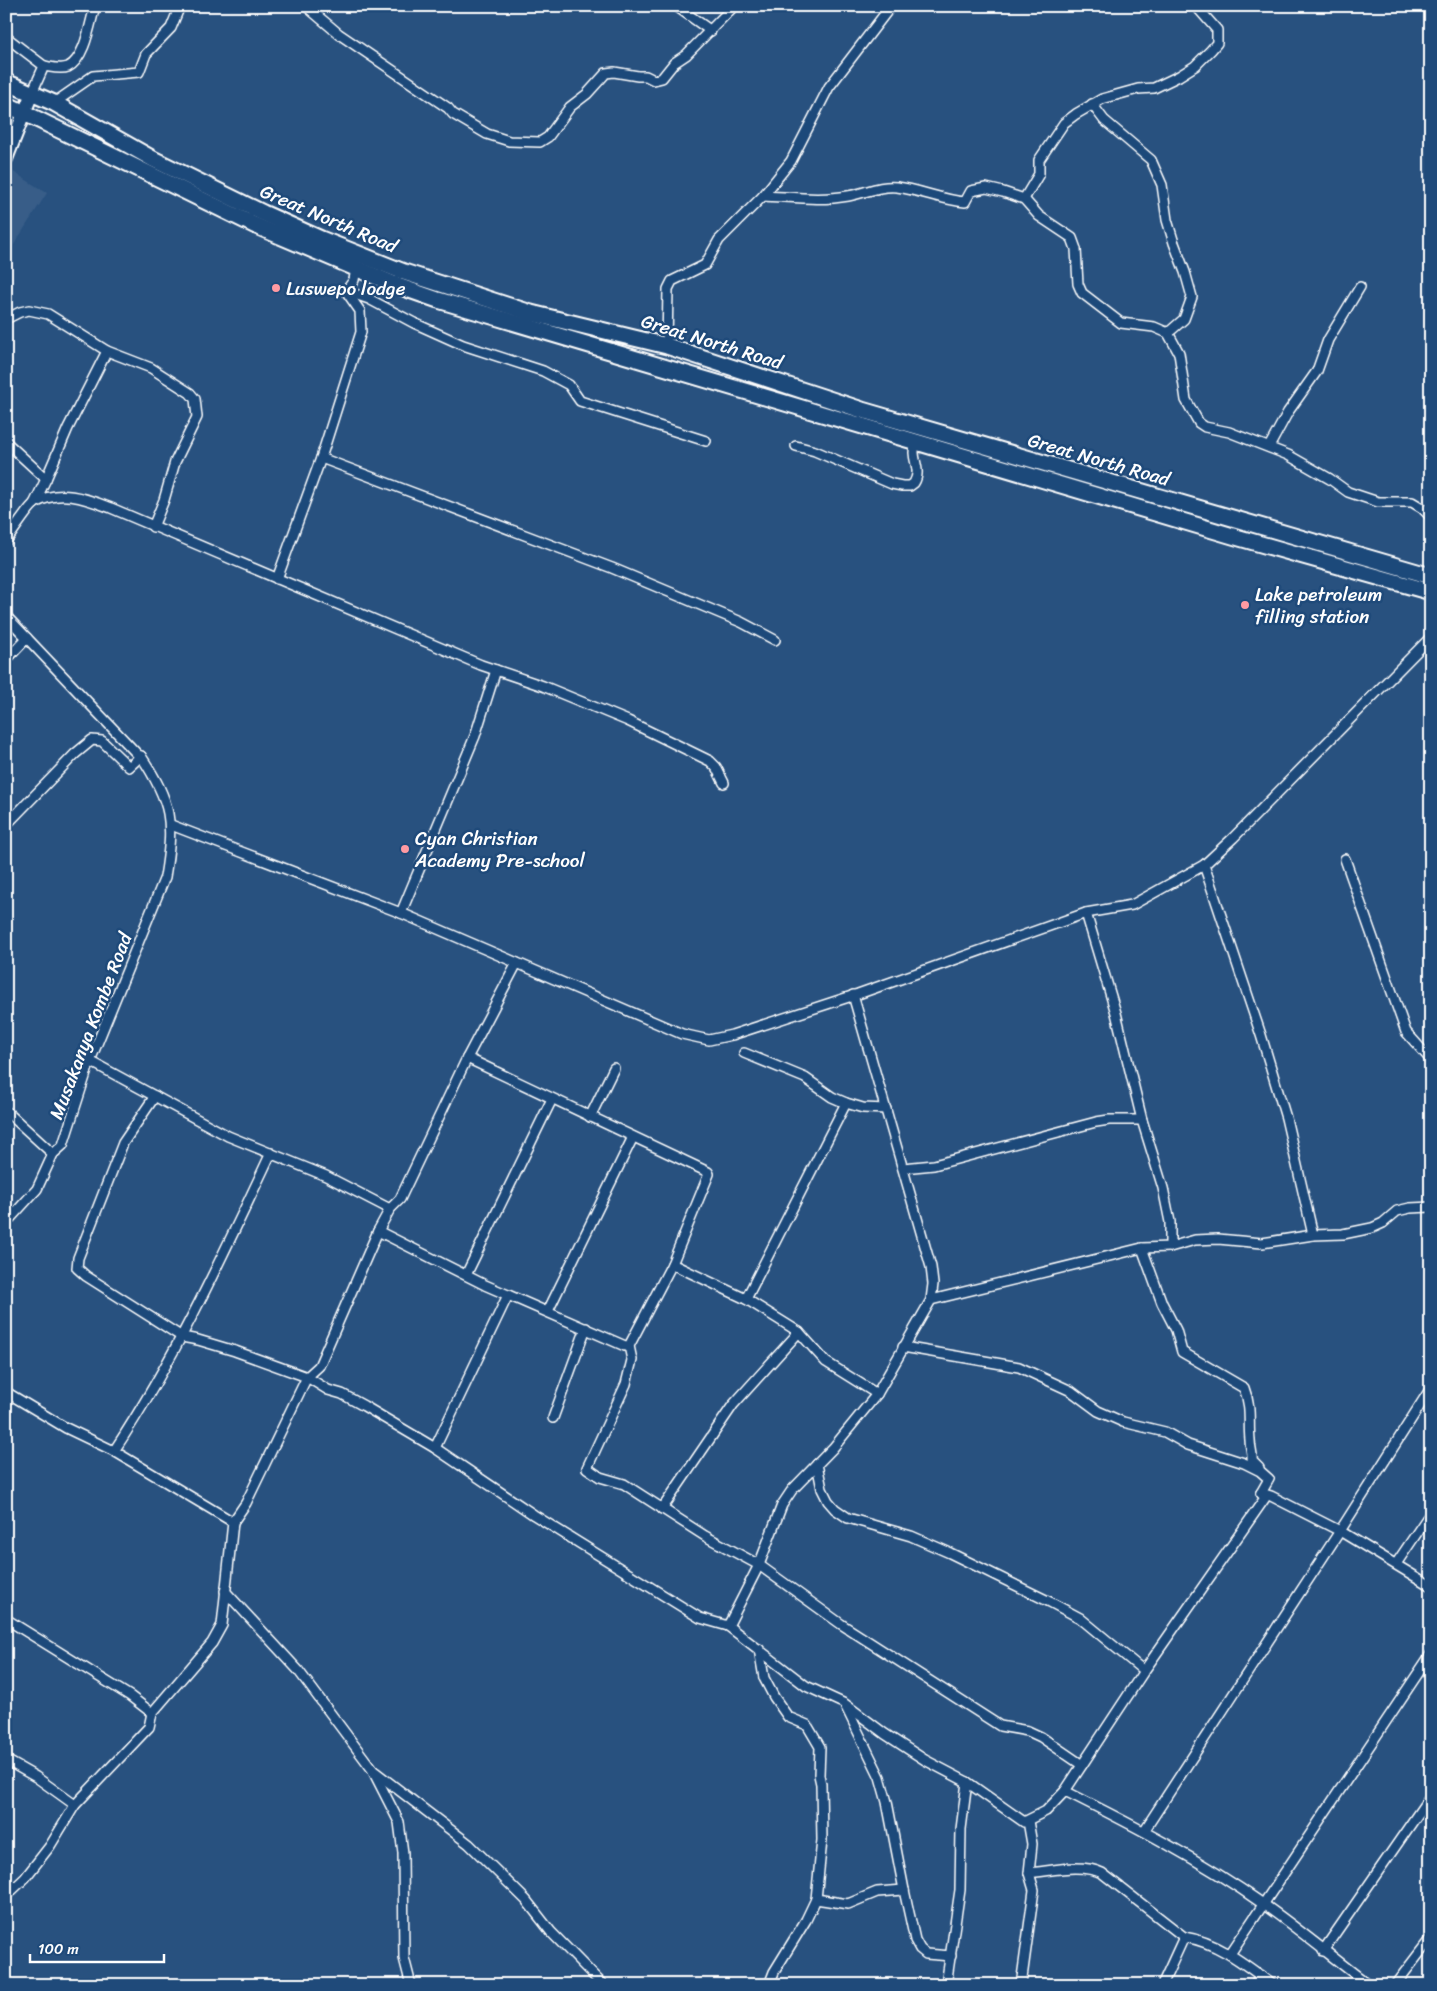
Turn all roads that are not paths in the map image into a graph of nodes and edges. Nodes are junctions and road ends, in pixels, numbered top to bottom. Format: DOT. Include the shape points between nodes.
graph roads {
  1 [pos="95,6"];
  2 [pos="180,6"];
  3 [pos="306,6"];
  4 [pos="676,6"];
  5 [pos="734,6"];
  6 [pos="891,6"];
  7 [pos="1196,6"];
  8 [pos="710,31"];
  9 [pos="6,37"];
  10 [pos="44,66"];
  11 [pos="6,82"];
  12 [pos="32,93"];
  13 [pos="54,103"];
  14 [pos="6,104"];
  15 [pos="1092,104"];
  16 [pos="24,112"];
  17 [pos="6,159"];
  18 [pos="764,196"];
  19 [pos="1024,200"];
  20 [pos="356,268"];
  21 [pos="1360,287"];
  22 [pos="346,291"];
  23 [pos="6,319"];
  24 [pos="1168,333"];
  25 [pos="667,346"];
  26 [pos="107,351"];
  27 [pos="706,441"];
  28 [pos="916,441"];
  29 [pos="6,442"];
  30 [pos="796,446"];
  31 [pos="1269,447"];
  32 [pos="321,458"];
  33 [pos="46,479"];
  34 [pos="34,504"];
  35 [pos="1431,517"];
  36 [pos="153,527"];
  37 [pos="6,541"];
  38 [pos="1431,576"];
  39 [pos="277,579"];
  40 [pos="1431,592"];
  41 [pos="6,616"];
  42 [pos="1431,637"];
  43 [pos="27,638"];
  44 [pos="775,640"];
  45 [pos="6,660"];
  46 [pos="496,670"];
  47 [pos="141,756"];
  48 [pos="724,783"];
  49 [pos="6,825"];
  50 [pos="171,825"];
  51 [pos="1345,860"];
  52 [pos="1204,864"];
  53 [pos="401,913"];
  54 [pos="1086,913"];
  55 [pos="517,963"];
  56 [pos="853,995"];
  57 [pos="744,1053"];
  58 [pos="467,1058"];
  59 [pos="1431,1060"];
  60 [pos="90,1061"];
  61 [pos="614,1068"];
  62 [pos="155,1096"];
  63 [pos="552,1099"];
  64 [pos="846,1103"];
  65 [pos="886,1109"];
  66 [pos="6,1111"];
  67 [pos="590,1117"];
  68 [pos="1142,1120"];
  69 [pos="633,1137"];
  70 [pos="271,1153"];
  71 [pos="54,1154"];
  72 [pos="903,1168"];
  73 [pos="1431,1207"];
  74 [pos="390,1209"];
  75 [pos="6,1223"];
  76 [pos="378,1231"];
  77 [pos="1313,1235"];
  78 [pos="1170,1246"];
  79 [pos="1142,1248"];
  80 [pos="672,1264"];
  81 [pos="466,1275"];
  82 [pos="508,1295"];
  83 [pos="746,1299"];
  84 [pos="931,1300"];
  85 [pos="548,1311"];
  86 [pos="586,1328"];
  87 [pos="799,1332"];
  88 [pos="182,1337"];
  89 [pos="630,1346"];
  90 [pos="903,1347"];
  91 [pos="307,1377"];
  92 [pos="1431,1388"];
  93 [pos="6,1392"];
  94 [pos="877,1394"];
  95 [pos="553,1418"];
  96 [pos="435,1448"];
  97 [pos="114,1450"];
  98 [pos="817,1464"];
  99 [pos="1269,1479"];
  100 [pos="1261,1493"];
  101 [pos="662,1510"];
  102 [pos="1431,1512"];
  103 [pos="233,1522"];
  104 [pos="1340,1531"];
  105 [pos="1396,1564"];
  106 [pos="759,1565"];
  107 [pos="1431,1586"];
  108 [pos="225,1591"];
  109 [pos="6,1619"];
  110 [pos="728,1626"];
  111 [pos="760,1649"];
  112 [pos="1431,1654"];
  113 [pos="1144,1671"];
  114 [pos="845,1704"];
  115 [pos="152,1713"];
  116 [pos="6,1760"];
  117 [pos="1082,1765"];
  118 [pos="372,1769"];
  119 [pos="967,1782"];
  120 [pos="1065,1792"];
  121 [pos="1431,1795"];
  122 [pos="75,1805"];
  123 [pos="1028,1821"];
  124 [pos="1144,1831"];
  125 [pos="1029,1873"];
  126 [pos="904,1890"];
  127 [pos="6,1896"];
  128 [pos="816,1899"];
  129 [pos="1263,1904"];
  130 [pos="1184,1937"];
  131 [pos="1431,1938"];
  132 [pos="1323,1951"];
  133 [pos="1230,1954"];
  134 [pos="951,1956"];
  135 [pos="1261,1976"];
  136 [pos="410,1985"];
  137 [pos="603,1985"];
  138 [pos="770,1985"];
  139 [pos="946,1985"];
  140 [pos="1021,1985"];
  141 [pos="1162,1985"];
  142 [pos="1254,1985"];
  143 [pos="1273,1985"];
  144 [pos="1369,1985"];
  145 [pos="1394,1985"];
  1 -- 10 [label="street" via="84,48 77,59 68,67"];
  2 -- 13 [label="street" via="171,28 146,54 139,72 93,76"];
  3 -- 8 [label="street" via="339,34 453,114 487,134 527,143 548,138 570,107 606,73 646,76 654,80 662,78"];
  4 -- 8 [label="street"];
  5 -- 8 [label="street"];
  6 -- 18 [label="street" via="829,87 791,161"];
  7 -- 15 [label="street" via="1217,30 1217,43 1212,50 1194,66 1154,88 1138,89"];
  9 -- 10 [label="street"];
  10 -- 12 [label="street"];
  11 -- 12 [label="highway, Great North Road"];
  12 -- 13 [label="highway, Great North Road"];
  12 -- 16 [label="main road"];
  13 -- 25 [label="highway, Great North Road" via="161,163 362,256 531,313"];
  14 -- 16 [label="highway, Great North Road"];
  15 -- 19 [label="street" via="1060,129 1040,160 1039,174"];
  15 -- 24 [label="street" via="1104,120 1152,160 1162,185 1167,220 1192,293 1192,302 1184,318"];
  16 -- 17 [label="main road"];
  16 -- 20 [label="highway, Great North Road" via="254,226"];
  18 -- 19 [label="street" via="848,196 896,187 965,202 972,191 986,188"];
  18 -- 25 [label="street" via="719,240 705,265 672,281 668,289"];
  19 -- 24 [label="street" via="1039,216 1072,238 1082,293 1121,323 1154,327"];
  20 -- 22 [label="street" via="354,280"];
  20 -- 28 [label="highway, Great North Road" via="474,312"];
  21 -- 31 [label="street" via="1328,340 1317,371 1288,412"];
  22 -- 27 [label="street" via="463,345 543,372 569,385 580,401"];
  22 -- 32 [label="street" via="360,310 361,332"];
  23 -- 26 [label="street" via="29,310 48,314"];
  24 -- 31 [label="street" via="1179,354 1186,400 1199,423"];
  25 -- 38 [label="highway, Great North Road" via="862,410"];
  26 -- 33 [label="street"];
  26 -- 36 [label="street" via="151,368 171,380 190,393 197,405 196,417 175,462"];
  28 -- 30 [label="street" via="912,451 918,472 910,486 892,484"];
  28 -- 40 [label="highway, Great North Road"];
  29 -- 33 [label="street"];
  31 -- 35 [label="street" via="1305,464 1348,492 1378,502 1412,502"];
  32 -- 39 [label="street"];
  32 -- 44 [label="street" via="612,568 741,622"];
  33 -- 34 [label="street"];
  34 -- 36 [label="street" via="50,498 78,496"];
  34 -- 37 [label="street"];
  36 -- 39 [label="street"];
  39 -- 46 [label="street"];
  41 -- 43 [label="street, Musakanya Kombe Road"];
  42 -- 52 [label="street"];
  43 -- 45 [label="street"];
  43 -- 47 [label="street, Musakanya Kombe Road" via="113,731"];
  46 -- 48 [label="street" via="586,703 704,757 716,766"];
  46 -- 53 [label="street" via="475,736"];
  47 -- 49 [label="street" via="128,767 102,741 92,740"];
  47 -- 50 [label="street, Musakanya Kombe Road" via="164,795"];
  50 -- 53 [label="street"];
  50 -- 60 [label="street, Musakanya Kombe Road" via="165,877"];
  51 -- 59 [label="street" via="1406,1032"];
  52 -- 54 [label="street" via="1132,905"];
  52 -- 77 [label="street" via="1286,1118"];
  53 -- 55 [label="street"];
  54 -- 56 [label="street"];
  54 -- 68 [label="street" via="1116,1013"];
  55 -- 56 [label="street" via="682,1034 709,1040"];
  55 -- 58 [label="street"];
  56 -- 65 [label="street"];
  57 -- 64 [label="street" via="805,1078"];
  58 -- 63 [label="street"];
  58 -- 74 [label="street" via="400,1199"];
  60 -- 62 [label="street"];
  60 -- 71 [label="street, Musakanya Kombe Road" via="63,1145"];
  61 -- 67 [label="street"];
  62 -- 70 [label="street" via="228,1136"];
  62 -- 88 [label="street" via="123,1143 112,1167 77,1268"];
  63 -- 67 [label="street"];
  63 -- 81 [label="street"];
  64 -- 65 [label="street"];
  64 -- 83 [label="street"];
  65 -- 72 [label="street"];
  66 -- 71 [label="street"];
  67 -- 69 [label="street"];
  68 -- 72 [label="street" via="1096,1122 934,1166"];
  68 -- 78 [label="street" via="1163,1188 1170,1222"];
  69 -- 80 [label="street" via="710,1174"];
  69 -- 85 [label="street"];
  70 -- 74 [label="street" via="326,1176"];
  70 -- 88 [label="street"];
  71 -- 75 [label="street, Musakanya Kombe Road" via="36,1189"];
  72 -- 84 [label="street" via="931,1266"];
  73 -- 77 [label="street" via="1397,1211 1372,1228 1343,1234"];
  74 -- 76 [label="street"];
  76 -- 81 [label="street"];
  76 -- 91 [label="street" via="319,1366"];
  77 -- 78 [label="street" via="1262,1243 1218,1239"];
  78 -- 79 [label="street"];
  79 -- 84 [label="street"];
  79 -- 99 [label="street" via="1182,1352 1244,1388 1251,1416 1252,1461"];
  80 -- 83 [label="street"];
  80 -- 89 [label="street"];
  81 -- 82 [label="street"];
  82 -- 85 [label="street"];
  82 -- 96 [label="street"];
  83 -- 87 [label="street"];
  84 -- 90 [label="street"];
  85 -- 86 [label="street"];
  86 -- 89 [label="street"];
  86 -- 95 [label="street"];
  87 -- 94 [label="street" via="826,1362"];
  87 -- 101 [label="street" via="733,1405"];
  88 -- 91 [label="street" via="234,1351"];
  88 -- 97 [label="street" via="144,1406"];
  89 -- 101 [label="street" via="632,1360 626,1384 587,1468 600,1477 624,1484"];
  90 -- 94 [label="street"];
  90 -- 99 [label="street" via="1019,1367 1071,1391 1098,1411 1123,1422 1165,1432 1188,1445 1244,1463 1260,1470"];
  91 -- 96 [label="street"];
  91 -- 103 [label="street"];
  92 -- 104 [label="street"];
  93 -- 97 [label="street" via="66,1428"];
  94 -- 98 [label="street"];
  96 -- 110 [label="street" via="534,1515 700,1618"];
  97 -- 103 [label="street"];
  98 -- 106 [label="street" via="782,1505"];
  98 -- 113 [label="street" via="822,1489 841,1514 911,1536 1057,1606 1080,1618"];
  99 -- 100 [label="street"];
  100 -- 104 [label="street"];
  100 -- 113 [label="street" via="1265,1498"];
  101 -- 106 [label="street"];
  102 -- 105 [label="street"];
  103 -- 108 [label="street"];
  104 -- 105 [label="street"];
  104 -- 124 [label="street"];
  105 -- 107 [label="street"];
  106 -- 110 [label="street"];
  106 -- 117 [label="street" via="841,1624 1000,1726 1041,1737"];
  108 -- 115 [label="street" via="222,1625 212,1643"];
  108 -- 118 [label="street" via="298,1670"];
  109 -- 115 [label="street"];
  110 -- 111 [label="street"];
  111 -- 114 [label="street" via="806,1686"];
  111 -- 128 [label="street" via="764,1678 774,1697 788,1717 807,1725 820,1747 822,1840"];
  112 -- 129 [label="street"];
  113 -- 117 [label="street"];
  114 -- 119 [label="street" via="925,1760"];
  114 -- 126 [label="street" via="880,1777 888,1802"];
  115 -- 122 [label="street" via="149,1727"];
  116 -- 122 [label="street"];
  117 -- 120 [label="street"];
  118 -- 136 [label="street" via="399,1822 403,1853 404,1958"];
  118 -- 137 [label="street" via="469,1844 526,1900 551,1932"];
  119 -- 123 [label="street" via="1024,1822"];
  119 -- 134 [label="street" via="961,1829 960,1890"];
  120 -- 123 [label="street" via="1046,1811"];
  120 -- 124 [label="street"];
  121 -- 132 [label="street"];
  122 -- 127 [label="street" via="50,1846"];
  123 -- 125 [label="street" via="1032,1844"];
  124 -- 129 [label="street"];
  125 -- 130 [label="street" via="1092,1868 1122,1887"];
  125 -- 140 [label="street" via="1034,1890"];
  126 -- 128 [label="street" via="877,1892 848,1904"];
  126 -- 134 [label="street" via="920,1949 926,1954"];
  128 -- 138 [label="street"];
  129 -- 132 [label="street"];
  129 -- 133 [label="street"];
  130 -- 133 [label="street"];
  130 -- 141 [label="street"];
  131 -- 145 [label="street"];
  132 -- 144 [label="street"];
  133 -- 135 [label="street"];
  134 -- 139 [label="street"];
  135 -- 142 [label="street"];
  135 -- 143 [label="street"];
}
